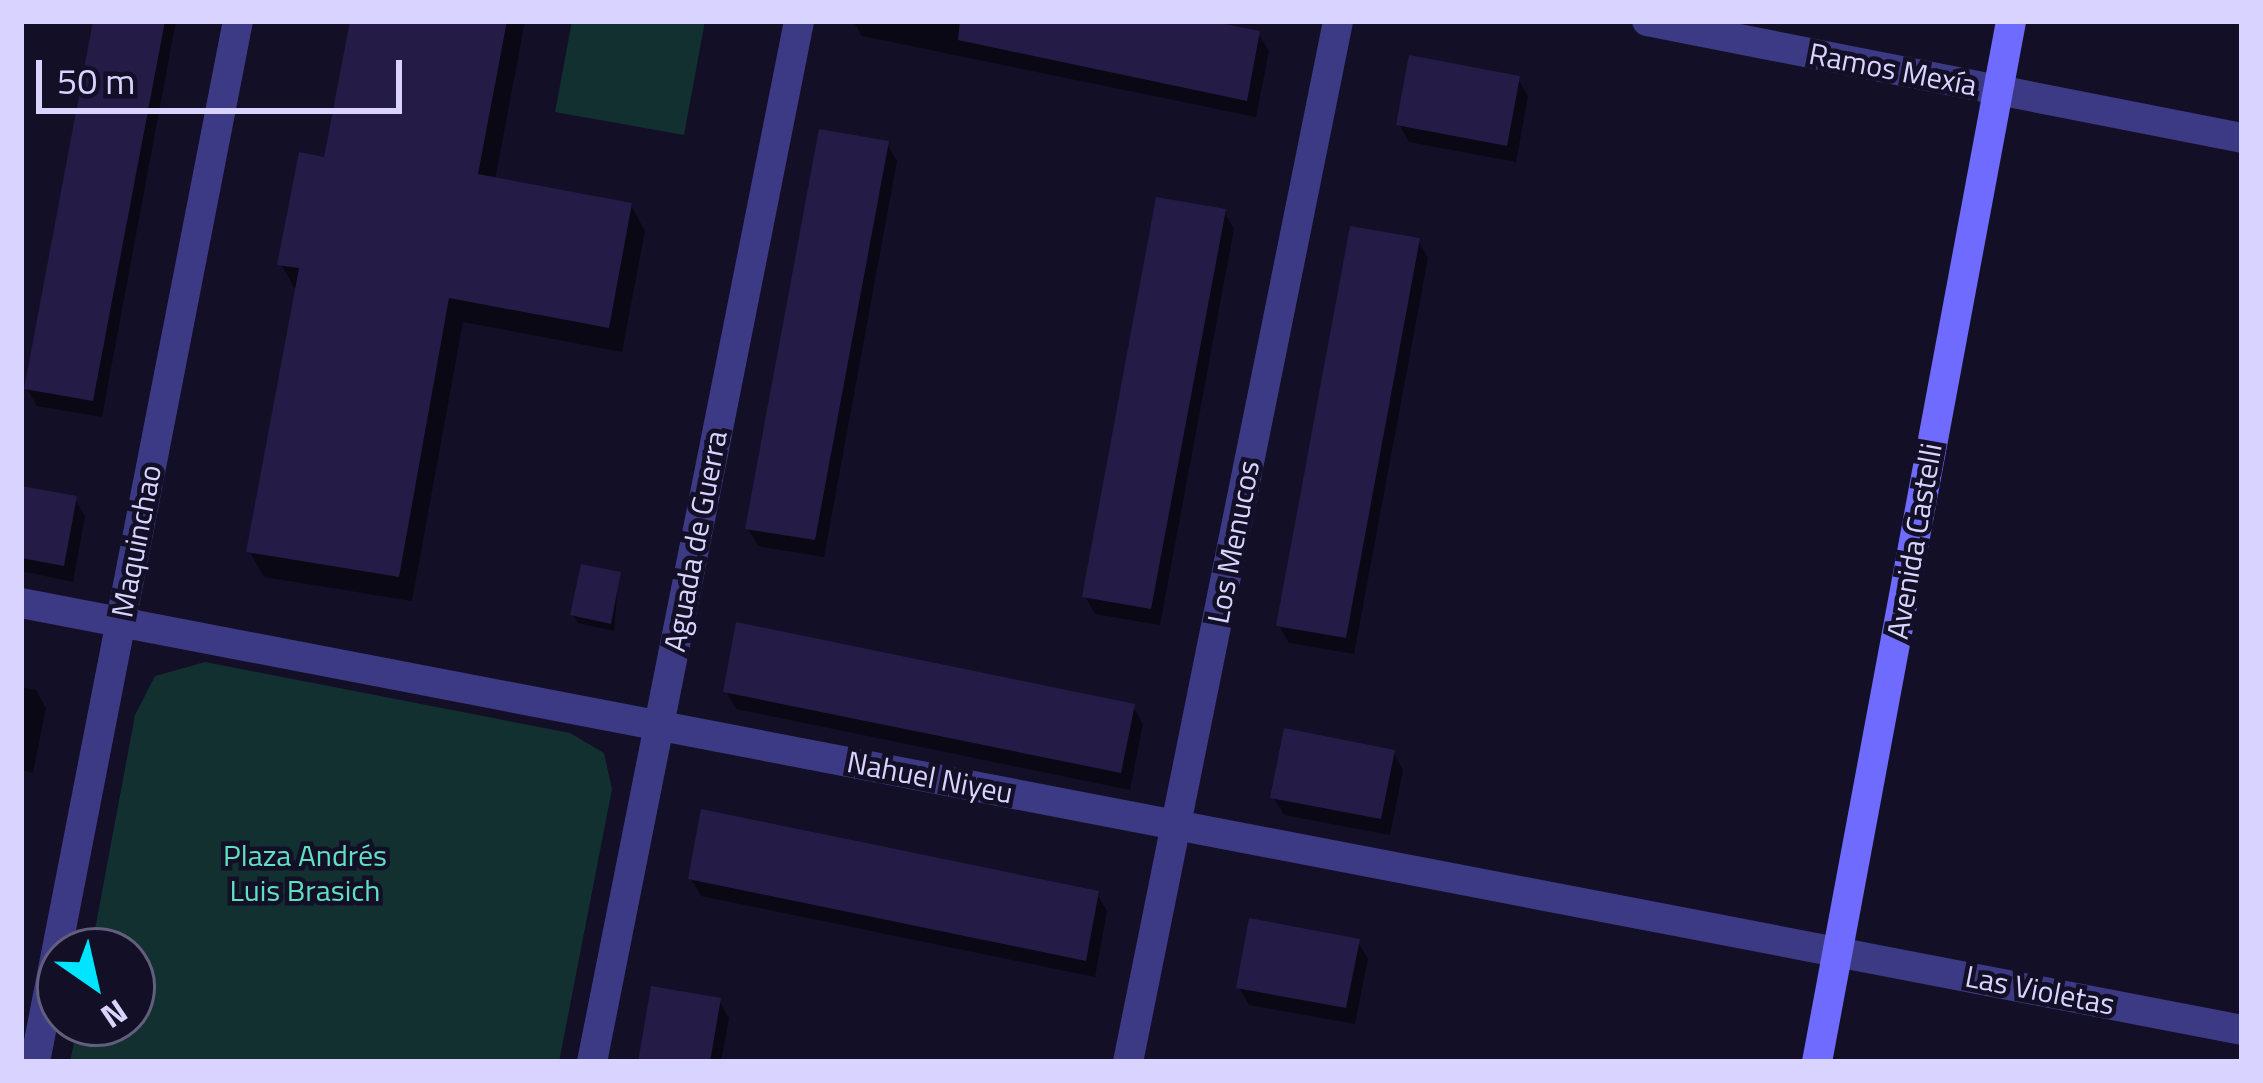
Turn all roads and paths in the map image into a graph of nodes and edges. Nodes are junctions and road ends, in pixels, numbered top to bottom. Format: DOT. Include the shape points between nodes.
graph roads {
  1 [pos="238,21"];
  2 [pos="799,21"];
  3 [pos="1338,21"];
  4 [pos="1647,21"];
  5 [pos="2011,21"];
  6 [pos="1997,90"];
  7 [pos="2242,138"];
  8 [pos="21,603"];
  9 [pos="120,622"];
  10 [pos="659,725"];
  11 [pos="1176,824"];
  12 [pos="1838,951"];
  13 [pos="2242,1030"];
  14 [pos="35,1062"];
  15 [pos="592,1062"];
  16 [pos="1128,1062"];
  17 [pos="1817,1062"];
  1 -- 9 [label="street, Maquinchao"];
  2 -- 10 [label="street, Aguada de Guerra"];
  3 -- 11 [label="street, Los Menucos"];
  4 -- 6 [label="street, Ramos Mexía"];
  5 -- 6 [label="main road, Avenida Castelli"];
  6 -- 7 [label="street, Ramos Mexía"];
  6 -- 12 [label="main road, Avenida Castelli"];
  8 -- 9 [label="street, Nahuel Niyeu"];
  9 -- 10 [label="street, Nahuel Niyeu"];
  9 -- 14 [label="street, Maquinchao"];
  10 -- 11 [label="street, Nahuel Niyeu"];
  10 -- 15 [label="street, Aguada de Guerra"];
  11 -- 12 [label="street, Nahuel Niyeu"];
  11 -- 16 [label="street, Los Menucos"];
  12 -- 13 [label="street, Las Violetas"];
  12 -- 17 [label="main road, Avenida Castelli"];
}
